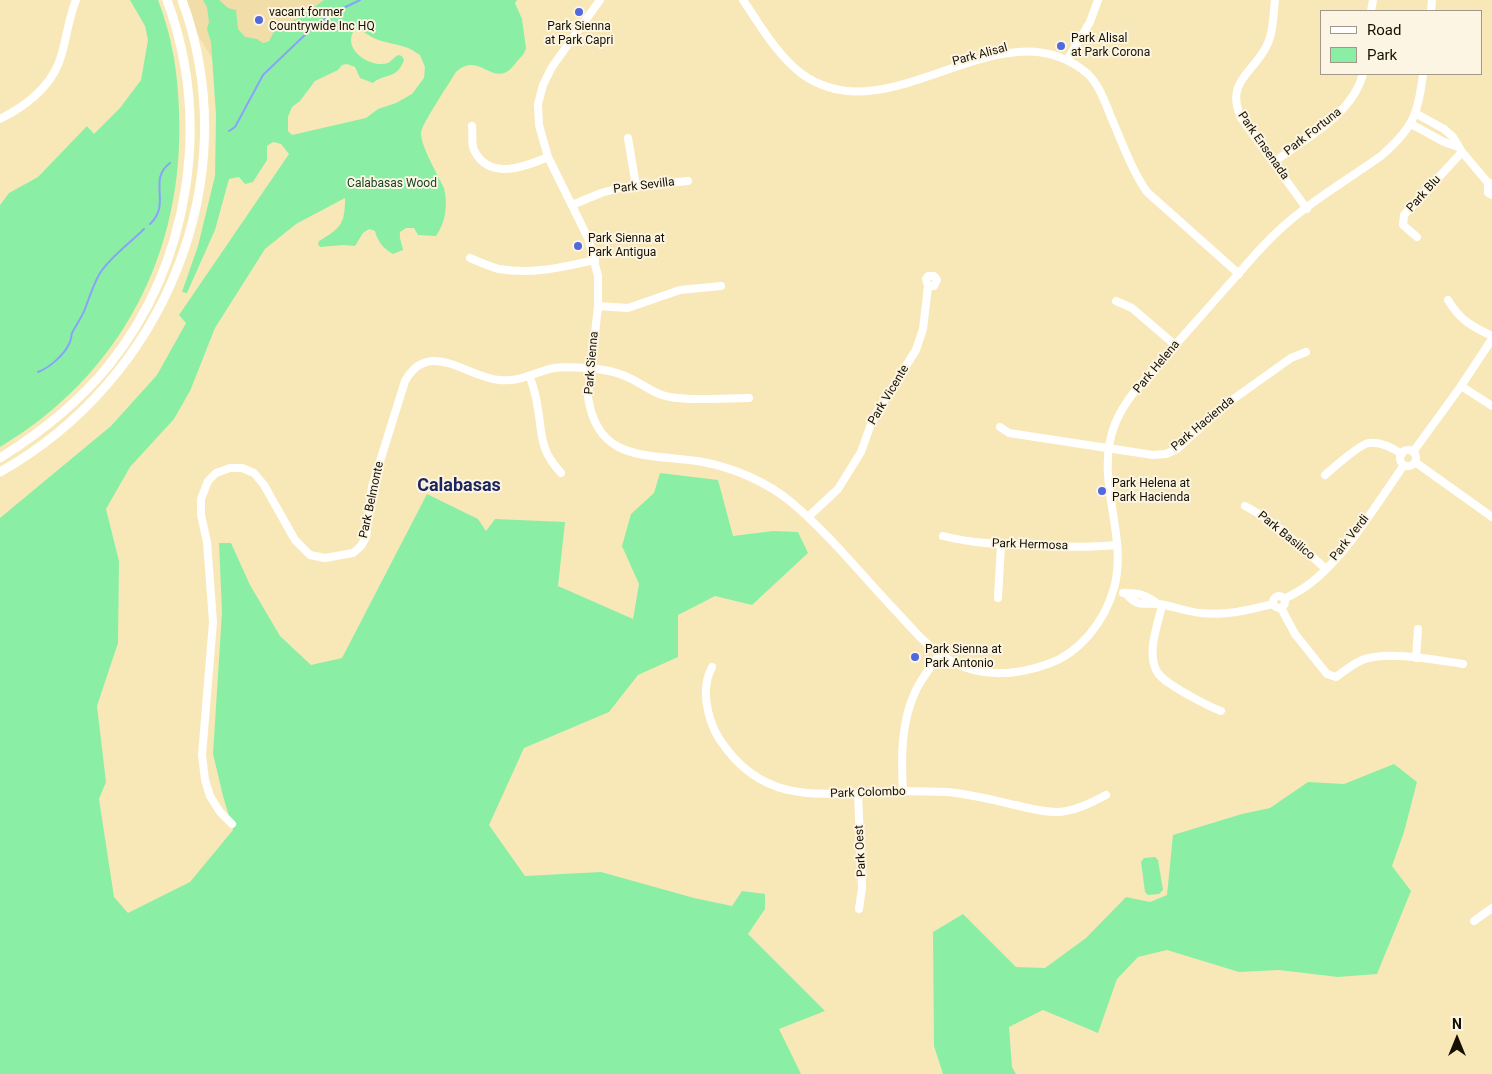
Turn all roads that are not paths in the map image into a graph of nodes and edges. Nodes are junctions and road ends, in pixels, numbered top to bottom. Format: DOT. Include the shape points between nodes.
graph roads {
  1 [pos="76,0"];
  2 [pos="167,0"];
  3 [pos="182,0"];
  4 [pos="600,0"];
  5 [pos="743,0"];
  6 [pos="1098,0"];
  7 [pos="1275,0"];
  8 [pos="1069,57"];
  9 [pos="1363,75"];
  10 [pos="1423,75"];
  11 [pos="1416,112"];
  12 [pos="0,119"];
  13 [pos="1411,124"];
  14 [pos="472,126"];
  15 [pos="628,138"];
  16 [pos="1460,149"];
  17 [pos="548,157"];
  18 [pos="1274,162"];
  19 [pos="688,180"];
  20 [pos="1491,184"];
  21 [pos="636,186"];
  22 [pos="1492,195"];
  23 [pos="572,205"];
  24 [pos="1307,209"];
  25 [pos="1417,237"];
  26 [pos="470,258"];
  27 [pos="595,260"];
  28 [pos="1239,274"];
  29 [pos="721,286"];
  30 [pos="928,286"];
  31 [pos="1448,300"];
  32 [pos="1116,301"];
  33 [pos="598,306"];
  34 [pos="1492,338"];
  35 [pos="1175,345"];
  36 [pos="1306,352"];
  37 [pos="590,369"];
  38 [pos="530,377"];
  39 [pos="1461,386"];
  40 [pos="749,398"];
  41 [pos="1492,406"];
  42 [pos="1000,427"];
  43 [pos="1108,448"];
  44 [pos="1413,452"];
  45 [pos="1402,454"];
  46 [pos="0,458"];
  47 [pos="1415,462"];
  48 [pos="1404,465"];
  49 [pos="0,472"];
  50 [pos="561,473"];
  51 [pos="1325,475"];
  52 [pos="1245,506"];
  53 [pos="808,517"];
  54 [pos="1492,518"];
  55 [pos="943,536"];
  56 [pos="1001,544"];
  57 [pos="1117,545"];
  58 [pos="1326,569"];
  59 [pos="1114,590"];
  60 [pos="1125,593"];
  61 [pos="1143,594"];
  62 [pos="998,598"];
  63 [pos="1284,599"];
  64 [pos="1140,604"];
  65 [pos="1273,604"];
  66 [pos="1160,605"];
  67 [pos="1281,608"];
  68 [pos="1418,629"];
  69 [pos="940,654"];
  70 [pos="1416,658"];
  71 [pos="1462,664"];
  72 [pos="712,667"];
  73 [pos="987,673"];
  74 [pos="1221,711"];
  75 [pos="903,791"];
  76 [pos="858,793"];
  77 [pos="1106,796"];
  78 [pos="232,824"];
  79 [pos="1492,908"];
  80 [pos="859,909"];
  81 [pos="1474,920"];
  1 -- 12 [label="street" via="62,56 51,78 36,96"];
  2 -- 46 [label="street" via="182,54 191,131 183,205 170,254 144,312 108,366 45,428"];
  3 -- 49 [label="street" via="197,52 205,130 197,206 181,259 156,317 118,372 92,402 54,436"];
  4 -- 17 [label="street, Park Sienna" via="552,67 543,85 538,104 539,125"];
  5 -- 8 [label="street, Park Alisal" via="784,58 803,74 829,87 844,90 876,89 1006,47 1048,49"];
  6 -- 8 [label="street" via="1090,22"];
  7 -- 18 [label="street, Park Ensenada" via="1268,43 1235,93 1241,118"];
  8 -- 28 [label="street, Park Alisal" via="1089,75 1101,93 1137,177 1147,192"];
  9 -- 18 [label="street, Park Fortuna" via="1352,99 1339,114"];
  10 -- 11 [label="street, Park Helena"];
  11 -- 13 [label="street, Park Helena"];
  11 -- 16 [label="street" via="1448,133"];
  13 -- 16 [label="street"];
  13 -- 24 [label="street, Park Helena" via="1381,156"];
  14 -- 17 [label="street" via="474,149 483,161 496,168 513,170"];
  15 -- 21 [label="street"];
  16 -- 20 [label="street"];
  16 -- 25 [label="street, Park Blu" via="1404,215 1403,225"];
  17 -- 23 [label="street, Park Sienna"];
  18 -- 24 [label="street, Park Ensenada"];
  19 -- 21 [label="street, Park Sevilla"];
  20 -- 22 [label="street" via="1487,191"];
  21 -- 23 [label="street, Park Sevilla" via="601,193"];
  23 -- 27 [label="street, Park Sienna"];
  24 -- 28 [label="street, Park Helena" via="1278,231"];
  26 -- 27 [label="street" via="498,268 527,271 552,270"];
  27 -- 33 [label="street, Park Sienna"];
  28 -- 35 [label="street, Park Helena"];
  29 -- 33 [label="street" via="680,290 628,308"];
  30 -- 53 [label="street, Park Vicente" via="923,329 916,350 878,410 861,452 838,489"];
  31 -- 34 [label="street" via="1469,325"];
  32 -- 35 [label="street" via="1132,308"];
  33 -- 37 [label="street, Park Sienna"];
  34 -- 39 [label="street"];
  35 -- 43 [label="street, Park Helena" via="1124,406"];
  36 -- 43 [label="street, Park Hacienda" via="1291,358 1225,405 1177,449 1153,455"];
  37 -- 38 [label="street, Park Belmonte" via="555,368"];
  37 -- 40 [label="street, Park Belmonte" via="626,376 650,390 675,398"];
  37 -- 53 [label="street, Park Sienna" via="590,412 603,435 612,443 640,455 703,462 738,472 785,497"];
  38 -- 50 [label="street" via="545,451"];
  38 -- 78 [label="street, Park Belmonte" via="498,380 436,360 416,366 405,381 372,486 366,537 353,553 325,558 310,555 295,540 254,473 230,468 216,473 208,481 200,499 213,622 202,755 210,796"];
  39 -- 41 [label="street"];
  39 -- 44 [label="street"];
  42 -- 43 [label="street, Park Hacienda" via="1010,433"];
  43 -- 57 [label="street, Park Helena" via="1106,468"];
  44 -- 45 [label="street"];
  44 -- 47 [label="street"];
  45 -- 48 [label="street"];
  45 -- 51 [label="street" via="1386,445 1367,442"];
  47 -- 48 [label="street"];
  47 -- 54 [label="street"];
  48 -- 58 [label="street, Park Verdi" via="1348,544"];
  52 -- 58 [label="street, Park Basilico" via="1265,516"];
  53 -- 69 [label="street, Park Sienna" via="924,641"];
  55 -- 56 [label="street, Park Hermosa" via="966,542"];
  56 -- 57 [label="street, Park Hermosa" via="1056,547"];
  56 -- 62 [label="street"];
  57 -- 59 [label="street, Park Helena"];
  58 -- 63 [label="street, Park Verdi" via="1307,586"];
  59 -- 60 [label="street"];
  59 -- 73 [label="street, Park Helena" via="1105,614 1092,633 1060,660 1033,670"];
  60 -- 61 [label="street"];
  60 -- 64 [label="street"];
  61 -- 64 [label="street"];
  61 -- 66 [label="street, Park Verdi"];
  63 -- 65 [label="street, Park Verdi" via="1277,596"];
  63 -- 67 [label="street"];
  64 -- 66 [label="street, Park Verdi"];
  65 -- 66 [label="street, Park Verdi" via="1234,614 1201,614"];
  65 -- 67 [label="street"];
  66 -- 74 [label="street" via="1153,642 1156,670 1172,685 1206,706"];
  67 -- 70 [label="street" via="1295,634 1326,674 1336,676 1363,660 1382,656"];
  68 -- 70 [label="street"];
  69 -- 73 [label="street, Park Sienna" via="962,666"];
  69 -- 75 [label="street" via="916,689 909,707 902,753"];
  70 -- 71 [label="street"];
  72 -- 76 [label="street, Park Colombo" via="706,682 707,705 716,733 736,761 756,776 790,792 815,795"];
  75 -- 76 [label="street, Park Colombo"];
  75 -- 77 [label="street, Park Colombo" via="950,792 1057,812 1073,810"];
  76 -- 80 [label="street, Park Oest" via="862,888"];
  79 -- 81 [label="street"];
}
